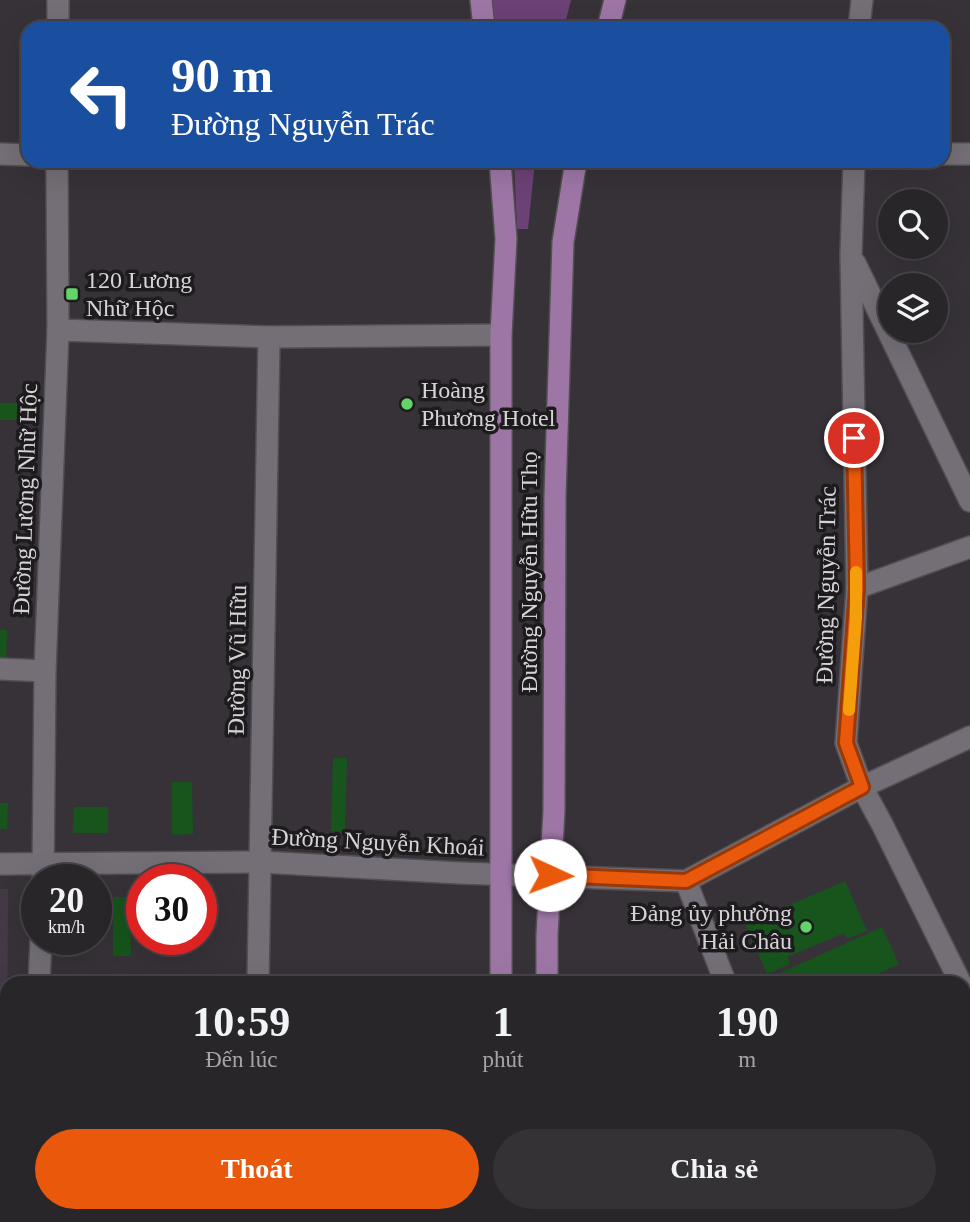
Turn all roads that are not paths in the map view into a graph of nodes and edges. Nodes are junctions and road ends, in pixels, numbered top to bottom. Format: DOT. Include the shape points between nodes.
graph roads {
  1 [pos="58,0"];
  2 [pos="481,0"];
  3 [pos="615,0"];
  4 [pos="862,0"];
  5 [pos="58,21"];
  6 [pos="483,21"];
  7 [pos="610,21"];
  8 [pos="860,21"];
  9 [pos="970,153"];
  10 [pos="0,154"];
  11 [pos="950,154"];
  12 [pos="21,155"];
  13 [pos="57,168"];
  14 [pos="501,168"];
  15 [pos="575,168"];
  16 [pos="854,168"];
  17 [pos="852,255"];
  18 [pos="58,330"];
  19 [pos="501,335"];
  20 [pos="269,337"];
  21 [pos="970,501"];
  22 [pos="970,547"];
  23 [pos="857,588"];
  24 [pos="0,670"];
  25 [pos="45,670"];
  26 [pos="970,737"];
  27 [pos="862,787"];
  28 [pos="261,862"];
  29 [pos="0,864"];
  30 [pos="43,864"];
  31 [pos="21,868"];
  32 [pos="112,869"];
  33 [pos="500,875"];
  34 [pos="550,875"];
  35 [pos="686,881"];
  36 [pos="40,955"];
  37 [pos="39,976"];
  38 [pos="258,976"];
  39 [pos="501,976"];
  40 [pos="547,976"];
  41 [pos="723,976"];
  42 [pos="957,976"];
  1 -- 5 [label="street"];
  2 -- 6 [label="main road"];
  3 -- 7 [label="main road"];
  4 -- 8 [label="street"];
  9 -- 11 [label="street"];
  10 -- 12 [label="street"];
  13 -- 18 [label="street, Đường Lương Nhữ Hộc"];
  14 -- 19 [label="main road, Đường Nguyễn Hữu Thọ" via="506,239"];
  15 -- 34 [label="main road, Đường Nguyễn Hữu Thọ" via="563,242"];
  16 -- 17 [label="street, Đường Nguyễn Trác"];
  17 -- 21 [label="street"];
  17 -- 23 [label="street, Đường Nguyễn Trác"];
  18 -- 20 [label="street"];
  18 -- 25 [label="street, Đường Lương Nhữ Hộc"];
  19 -- 20 [label="street"];
  19 -- 33 [label="main road, Đường Nguyễn Hữu Thọ"];
  20 -- 28 [label="street, Đường Vũ Hữu"];
  22 -- 23 [label="street"];
  23 -- 27 [label="street, Đường Nguyễn Trác" via="846,743"];
  24 -- 25 [label="street"];
  25 -- 30 [label="street, Đường Lương Nhữ Hộc"];
  26 -- 27 [label="street"];
  27 -- 35 [label="street"];
  27 -- 42 [label="street, Đường Nguyễn Trác"];
  28 -- 32 [label="street, Đường Nguyễn Khoái"];
  28 -- 33 [label="street, Đường Nguyễn Khoái"];
  28 -- 38 [label="street, Đường Vũ Hữu"];
  29 -- 31 [label="street, Đường Nguyễn Khoái"];
  33 -- 34 [label="street, Đường Nguyễn Khoái"];
  33 -- 39 [label="main road, Đường Nguyễn Hữu Thọ"];
  34 -- 35 [label="street, Đường Nguyễn Khoái"];
  34 -- 40 [label="main road, Đường Nguyễn Hữu Thọ"];
  35 -- 41 [label="street"];
  36 -- 37 [label="street"];
}
